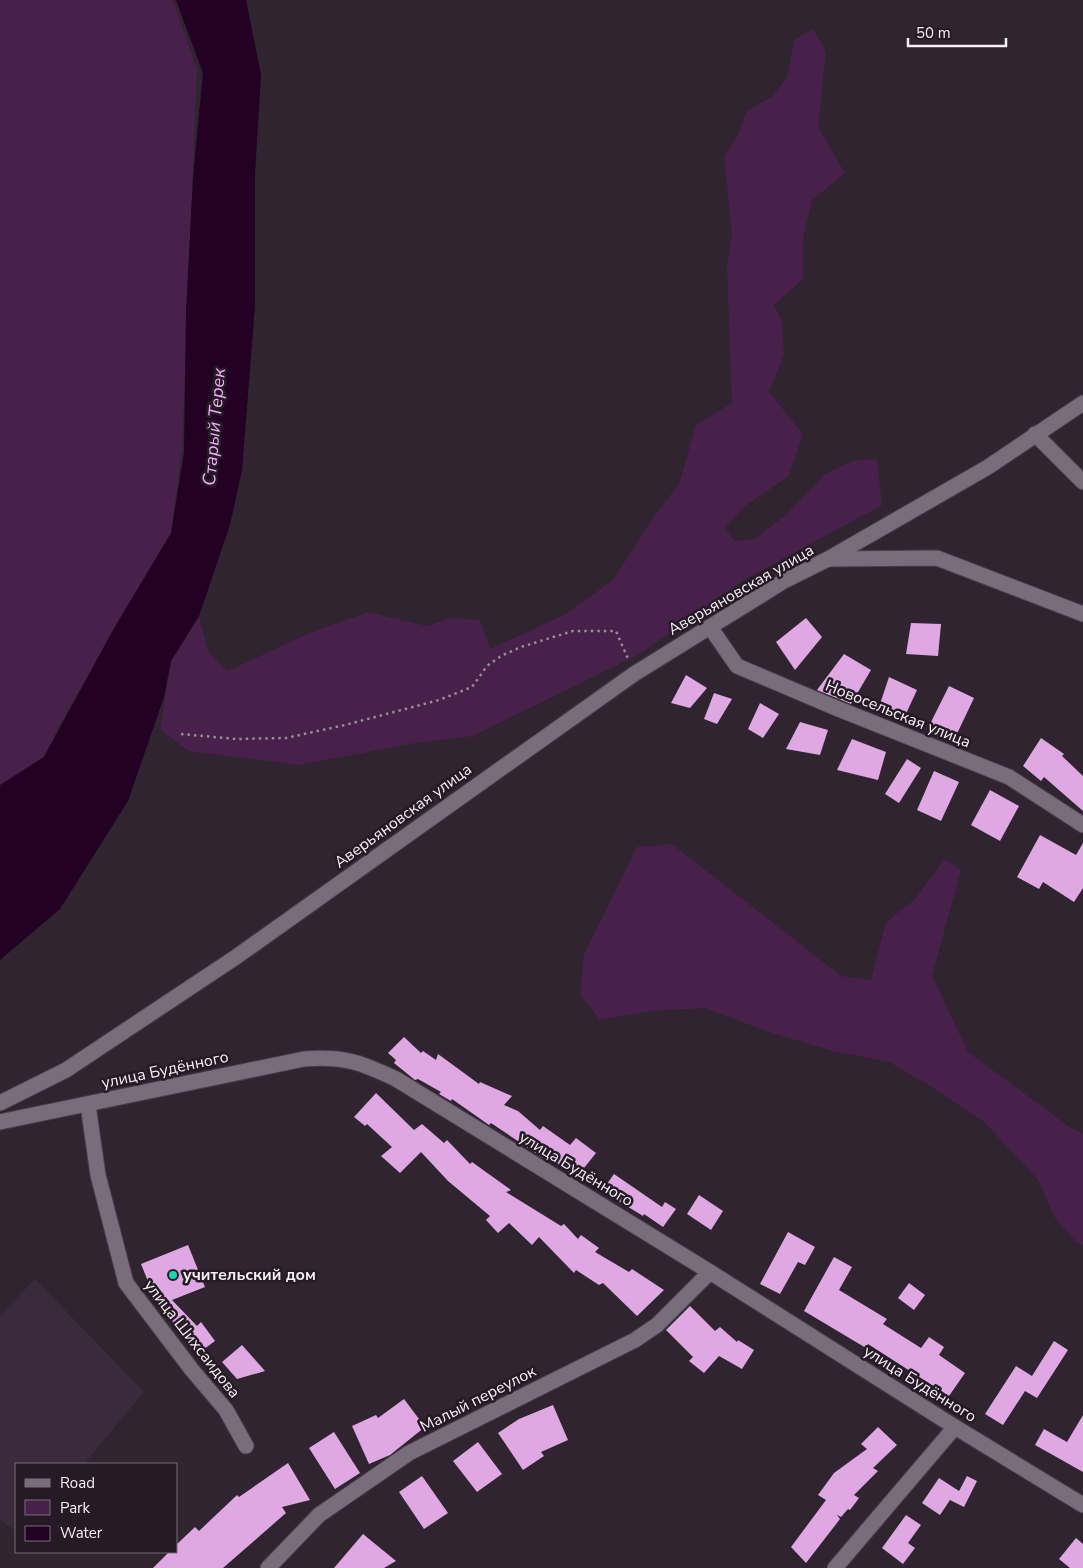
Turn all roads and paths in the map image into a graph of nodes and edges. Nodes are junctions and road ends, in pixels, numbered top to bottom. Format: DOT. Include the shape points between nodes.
graph roads {
  1 [pos="1083,403"];
  2 [pos="1035,434"];
  3 [pos="1083,482"];
  4 [pos="828,559"];
  5 [pos="1083,614"];
  6 [pos="710,627"];
  7 [pos="634,674"];
  8 [pos="181,734"];
  9 [pos="1083,825"];
  10 [pos="0,1103"];
  11 [pos="88,1105"];
  12 [pos="0,1122"];
  13 [pos="710,1272"];
  14 [pos="955,1427"];
  15 [pos="246,1446"];
  16 [pos="1083,1505"];
  17 [pos="268,1568"];
  18 [pos="835,1568"];
  1 -- 2 [label="street, Аверьяновская улица"];
  2 -- 3 [label="street"];
  2 -- 4 [label="street, Аверьяновская улица" via="988,468"];
  4 -- 5 [label="street" via="937,558"];
  4 -- 6 [label="street, Аверьяновская улица" via="784,581"];
  6 -- 7 [label="street, Аверьяновская улица"];
  6 -- 9 [label="street, Новосельская улица" via="736,666 1009,777"];
  7 -- 8 [label="path" via="616,631 573,631 501,656 488,666 472,687 439,700 345,726 286,738 236,739"];
  7 -- 10 [label="street, Аверьяновская улица" via="236,957 66,1070"];
  11 -- 12 [label="street, улица Будённого"];
  11 -- 13 [label="street, улица Будённого" via="304,1059 334,1057 366,1064 404,1084"];
  11 -- 15 [label="street, улица Шихсаидова" via="98,1175 126,1283 226,1410"];
  13 -- 14 [label="street, улица Будённого"];
  13 -- 17 [label="street, Малый переулок" via="657,1325 635,1340 408,1453 319,1515"];
  14 -- 16 [label="street, улица Будённого"];
  14 -- 18 [label="street"];
}
